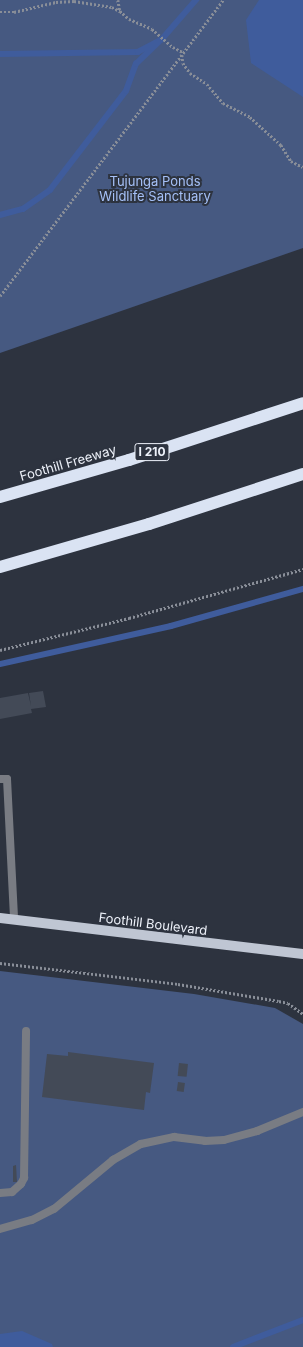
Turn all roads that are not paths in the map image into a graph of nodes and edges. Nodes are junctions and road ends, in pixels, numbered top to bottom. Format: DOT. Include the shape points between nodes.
graph roads {
  1 [pos="303,403"];
  2 [pos="303,474"];
  3 [pos="0,497"];
  4 [pos="0,567"];
  5 [pos="0,779"];
  6 [pos="0,918"];
  7 [pos="14,919"];
  8 [pos="303,954"];
  9 [pos="26,1031"];
  10 [pos="303,1112"];
  11 [pos="0,1193"];
  12 [pos="0,1229"];
  1 -- 3 [label="highway, Foothill Freeway / I 210" via="130,460"];
  2 -- 4 [label="highway" via="149,524"];
  5 -- 7 [label="lane" via="7,779"];
  6 -- 7 [label="main road, Foothill Boulevard"];
  7 -- 8 [label="main road, Foothill Boulevard"];
  9 -- 11 [label="lane" via="24,1178 12,1192"];
  10 -- 12 [label="lane" via="257,1131 224,1140 205,1141 174,1136 141,1144 113,1160 54,1209 32,1220"];
}
